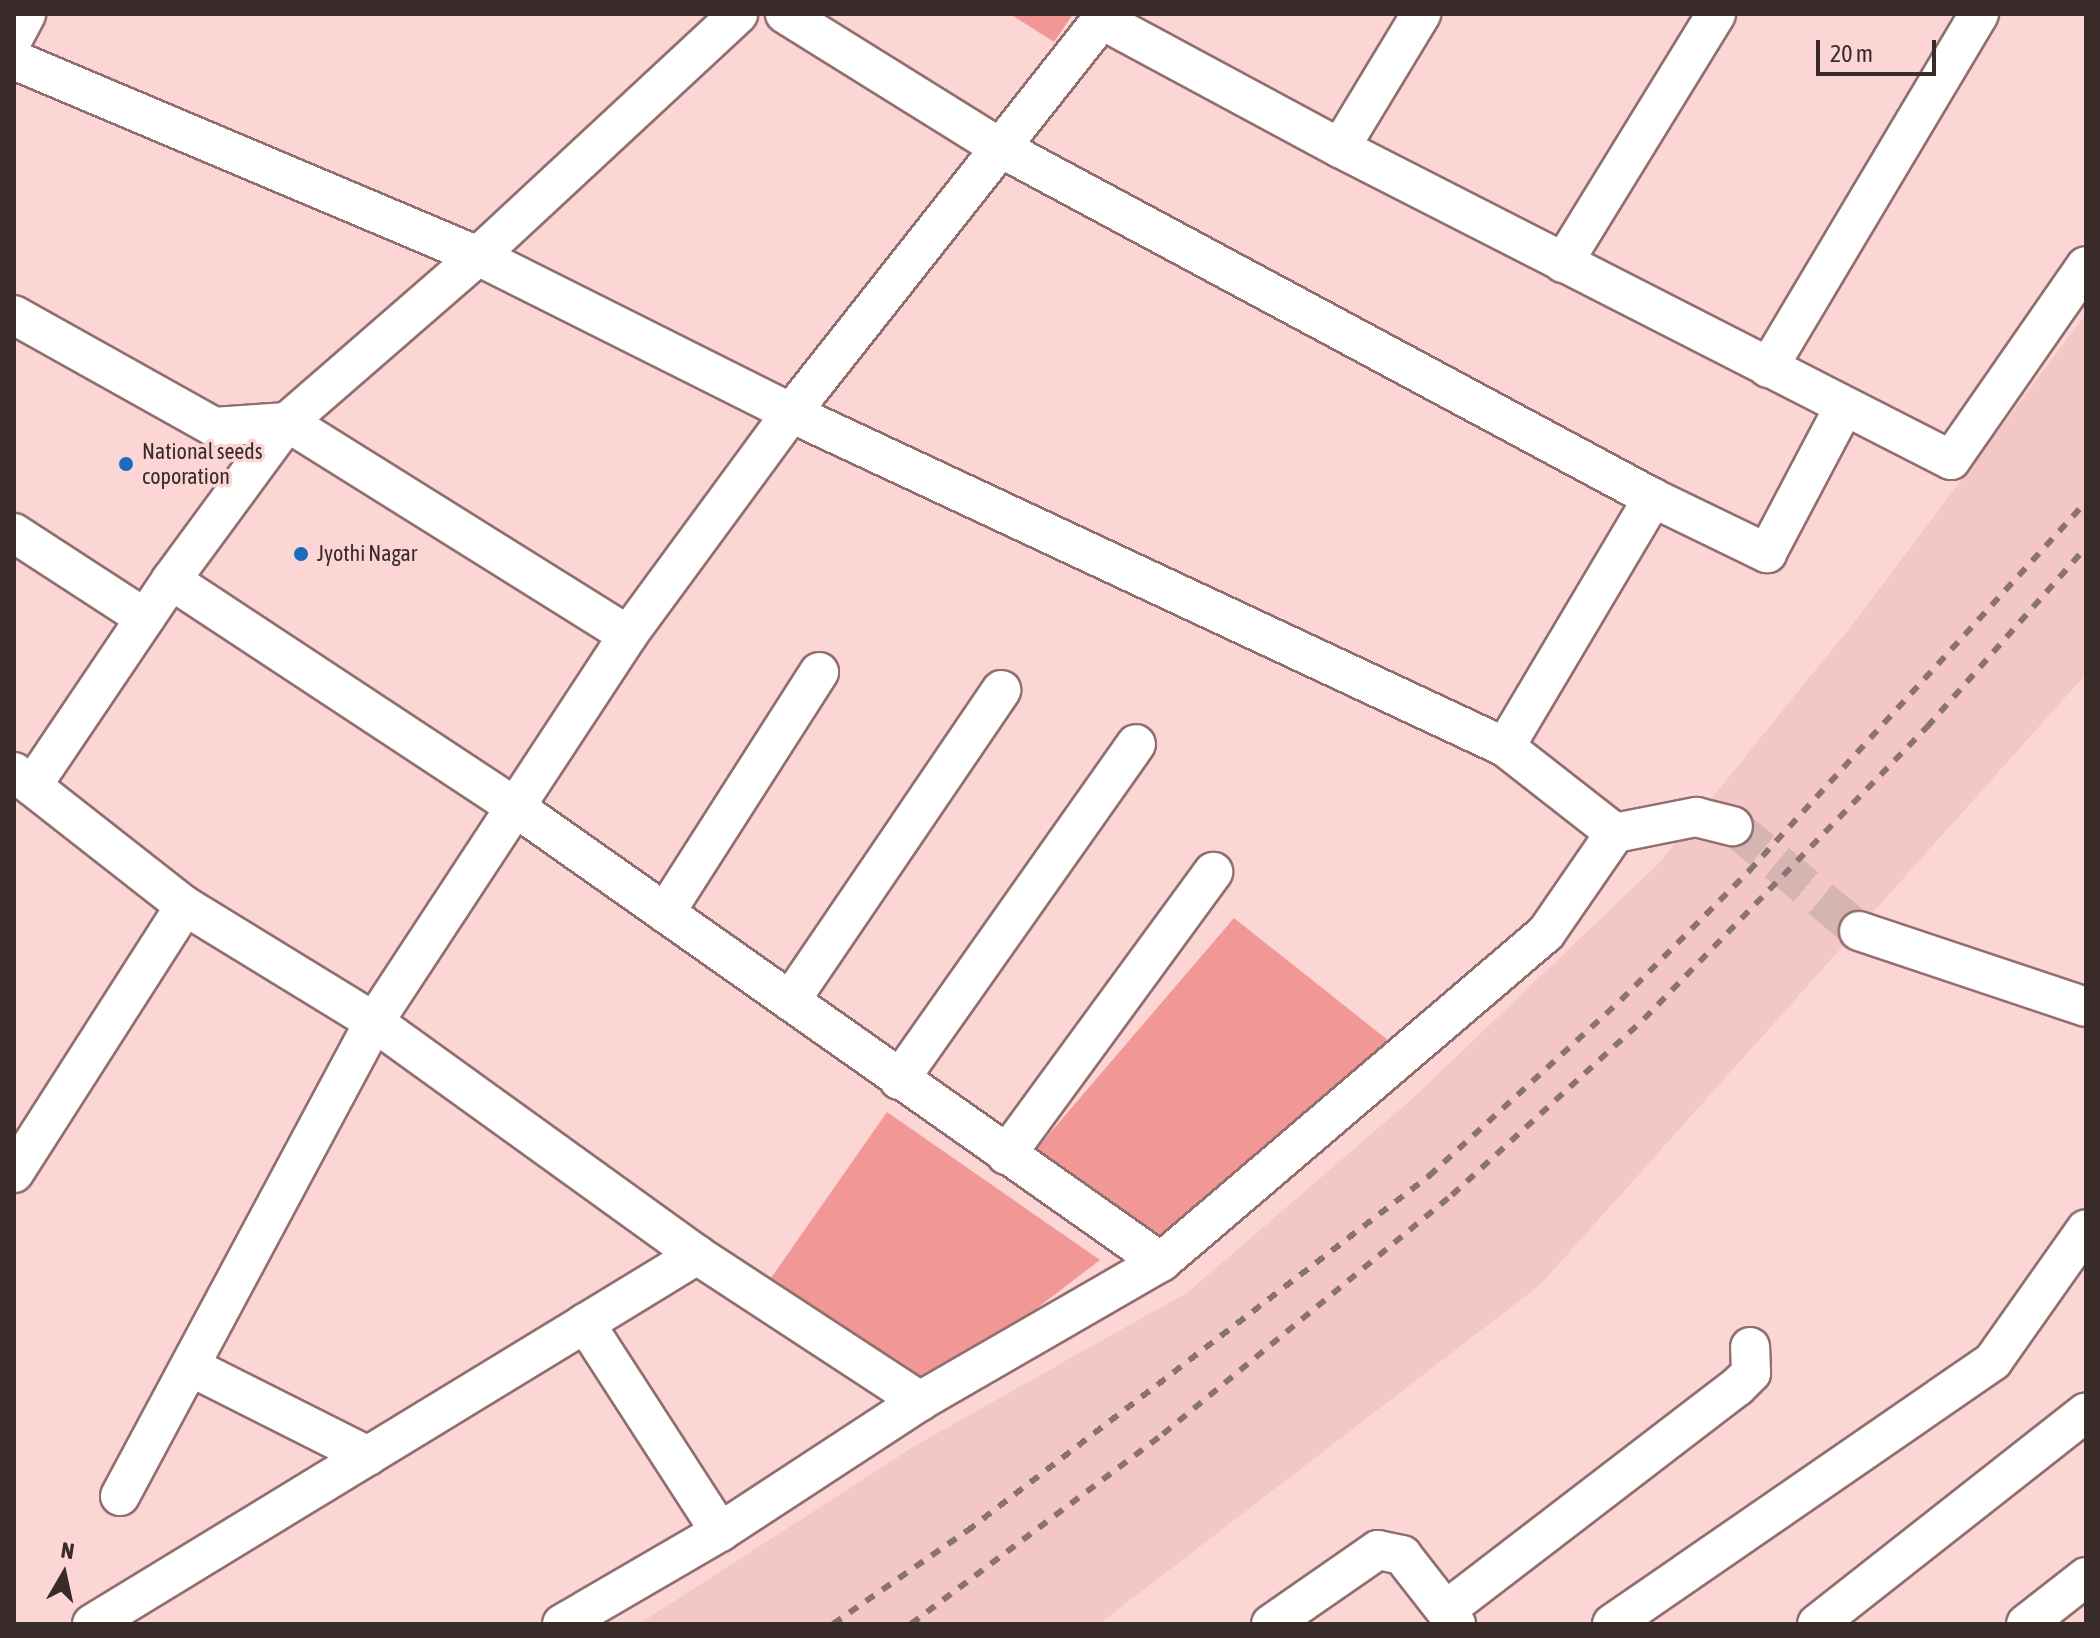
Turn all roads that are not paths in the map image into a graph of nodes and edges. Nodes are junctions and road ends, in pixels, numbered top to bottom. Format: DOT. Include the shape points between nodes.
graph roads {
  1 [pos="26,14"];
  2 [pos="738,14"];
  3 [pos="785,14"];
  4 [pos="1421,14"];
  5 [pos="1716,14"];
  6 [pos="1979,14"];
  7 [pos="1104,17"];
  8 [pos="14,37"];
  9 [pos="14,60"];
  10 [pos="997,146"];
  11 [pos="1340,148"];
  12 [pos="478,256"];
  13 [pos="1563,263"];
  14 [pos="2086,266"];
  15 [pos="14,315"];
  16 [pos="1768,368"];
  17 [pos="1844,407"];
  18 [pos="791,413"];
  19 [pos="287,422"];
  20 [pos="1653,498"];
  21 [pos="14,533"];
  22 [pos="171,580"];
  23 [pos="145,618"];
  24 [pos="628,635"];
  25 [pos="819,672"];
  26 [pos="1001,690"];
  27 [pos="1136,744"];
  28 [pos="1505,747"];
  29 [pos="23,779"];
  30 [pos="515,807"];
  31 [pos="1733,826"];
  32 [pos="1615,833"];
  33 [pos="1213,872"];
  34 [pos="185,906"];
  35 [pos="665,913"];
  36 [pos="1859,931"];
  37 [pos="790,1001"];
  38 [pos="2086,1007"];
  39 [pos="374,1022"];
  40 [pos="899,1080"];
  41 [pos="1006,1155"];
  42 [pos="14,1173"];
  43 [pos="2086,1229"];
  44 [pos="697,1255"];
  45 [pos="1161,1262"];
  46 [pos="585,1323"];
  47 [pos="1750,1347"];
  48 [pos="193,1368"];
  49 [pos="920,1401"];
  50 [pos="2086,1412"];
  51 [pos="368,1456"];
  52 [pos="120,1496"];
  53 [pos="720,1532"];
  54 [pos="2086,1577"];
  55 [pos="1451,1617"];
  56 [pos="92,1624"];
  57 [pos="562,1624"];
  58 [pos="1271,1624"];
  59 [pos="1612,1624"];
  60 [pos="1817,1624"];
  61 [pos="2026,1624"];
  1 -- 8 [label="street"];
  2 -- 12 [label="street"];
  3 -- 10 [label="street"];
  4 -- 11 [label="street"];
  5 -- 13 [label="street"];
  6 -- 16 [label="street"];
  7 -- 10 [label="street"];
  7 -- 11 [label="street"];
  9 -- 12 [label="street"];
  10 -- 18 [label="street"];
  10 -- 20 [label="street"];
  11 -- 13 [label="street"];
  12 -- 18 [label="street"];
  12 -- 19 [label="street"];
  13 -- 16 [label="street"];
  14 -- 17 [label="street" via="1951,460"];
  15 -- 19 [label="street" via="214,427"];
  16 -- 17 [label="street"];
  17 -- 20 [label="street" via="1767,553"];
  18 -- 24 [label="street"];
  18 -- 28 [label="street"];
  19 -- 22 [label="street"];
  19 -- 24 [label="street"];
  20 -- 28 [label="street"];
  21 -- 23 [label="street"];
  22 -- 23 [label="street"];
  22 -- 30 [label="street"];
  23 -- 29 [label="street"];
  24 -- 30 [label="street"];
  25 -- 35 [label="street"];
  26 -- 37 [label="street"];
  27 -- 40 [label="street"];
  28 -- 32 [label="street"];
  29 -- 34 [label="street"];
  30 -- 35 [label="street"];
  30 -- 39 [label="street"];
  31 -- 32 [label="street" via="1696,817"];
  32 -- 45 [label="street" via="1546,933"];
  33 -- 41 [label="street"];
  34 -- 39 [label="street"];
  34 -- 42 [label="street"];
  35 -- 37 [label="street"];
  36 -- 38 [label="street"];
  37 -- 40 [label="street"];
  39 -- 44 [label="street"];
  39 -- 48 [label="street"];
  40 -- 41 [label="street"];
  41 -- 45 [label="street"];
  43 -- 59 [label="street" via="1993,1361"];
  44 -- 46 [label="street"];
  44 -- 49 [label="street"];
  45 -- 49 [label="street"];
  46 -- 51 [label="street"];
  46 -- 53 [label="street"];
  47 -- 55 [label="street" via="1751,1373 1737,1387"];
  48 -- 51 [label="street"];
  48 -- 52 [label="street"];
  49 -- 53 [label="street"];
  50 -- 60 [label="street"];
  51 -- 56 [label="street"];
  53 -- 57 [label="street"];
  54 -- 61 [label="street"];
  55 -- 58 [label="street" via="1402,1555 1378,1550"];
}
